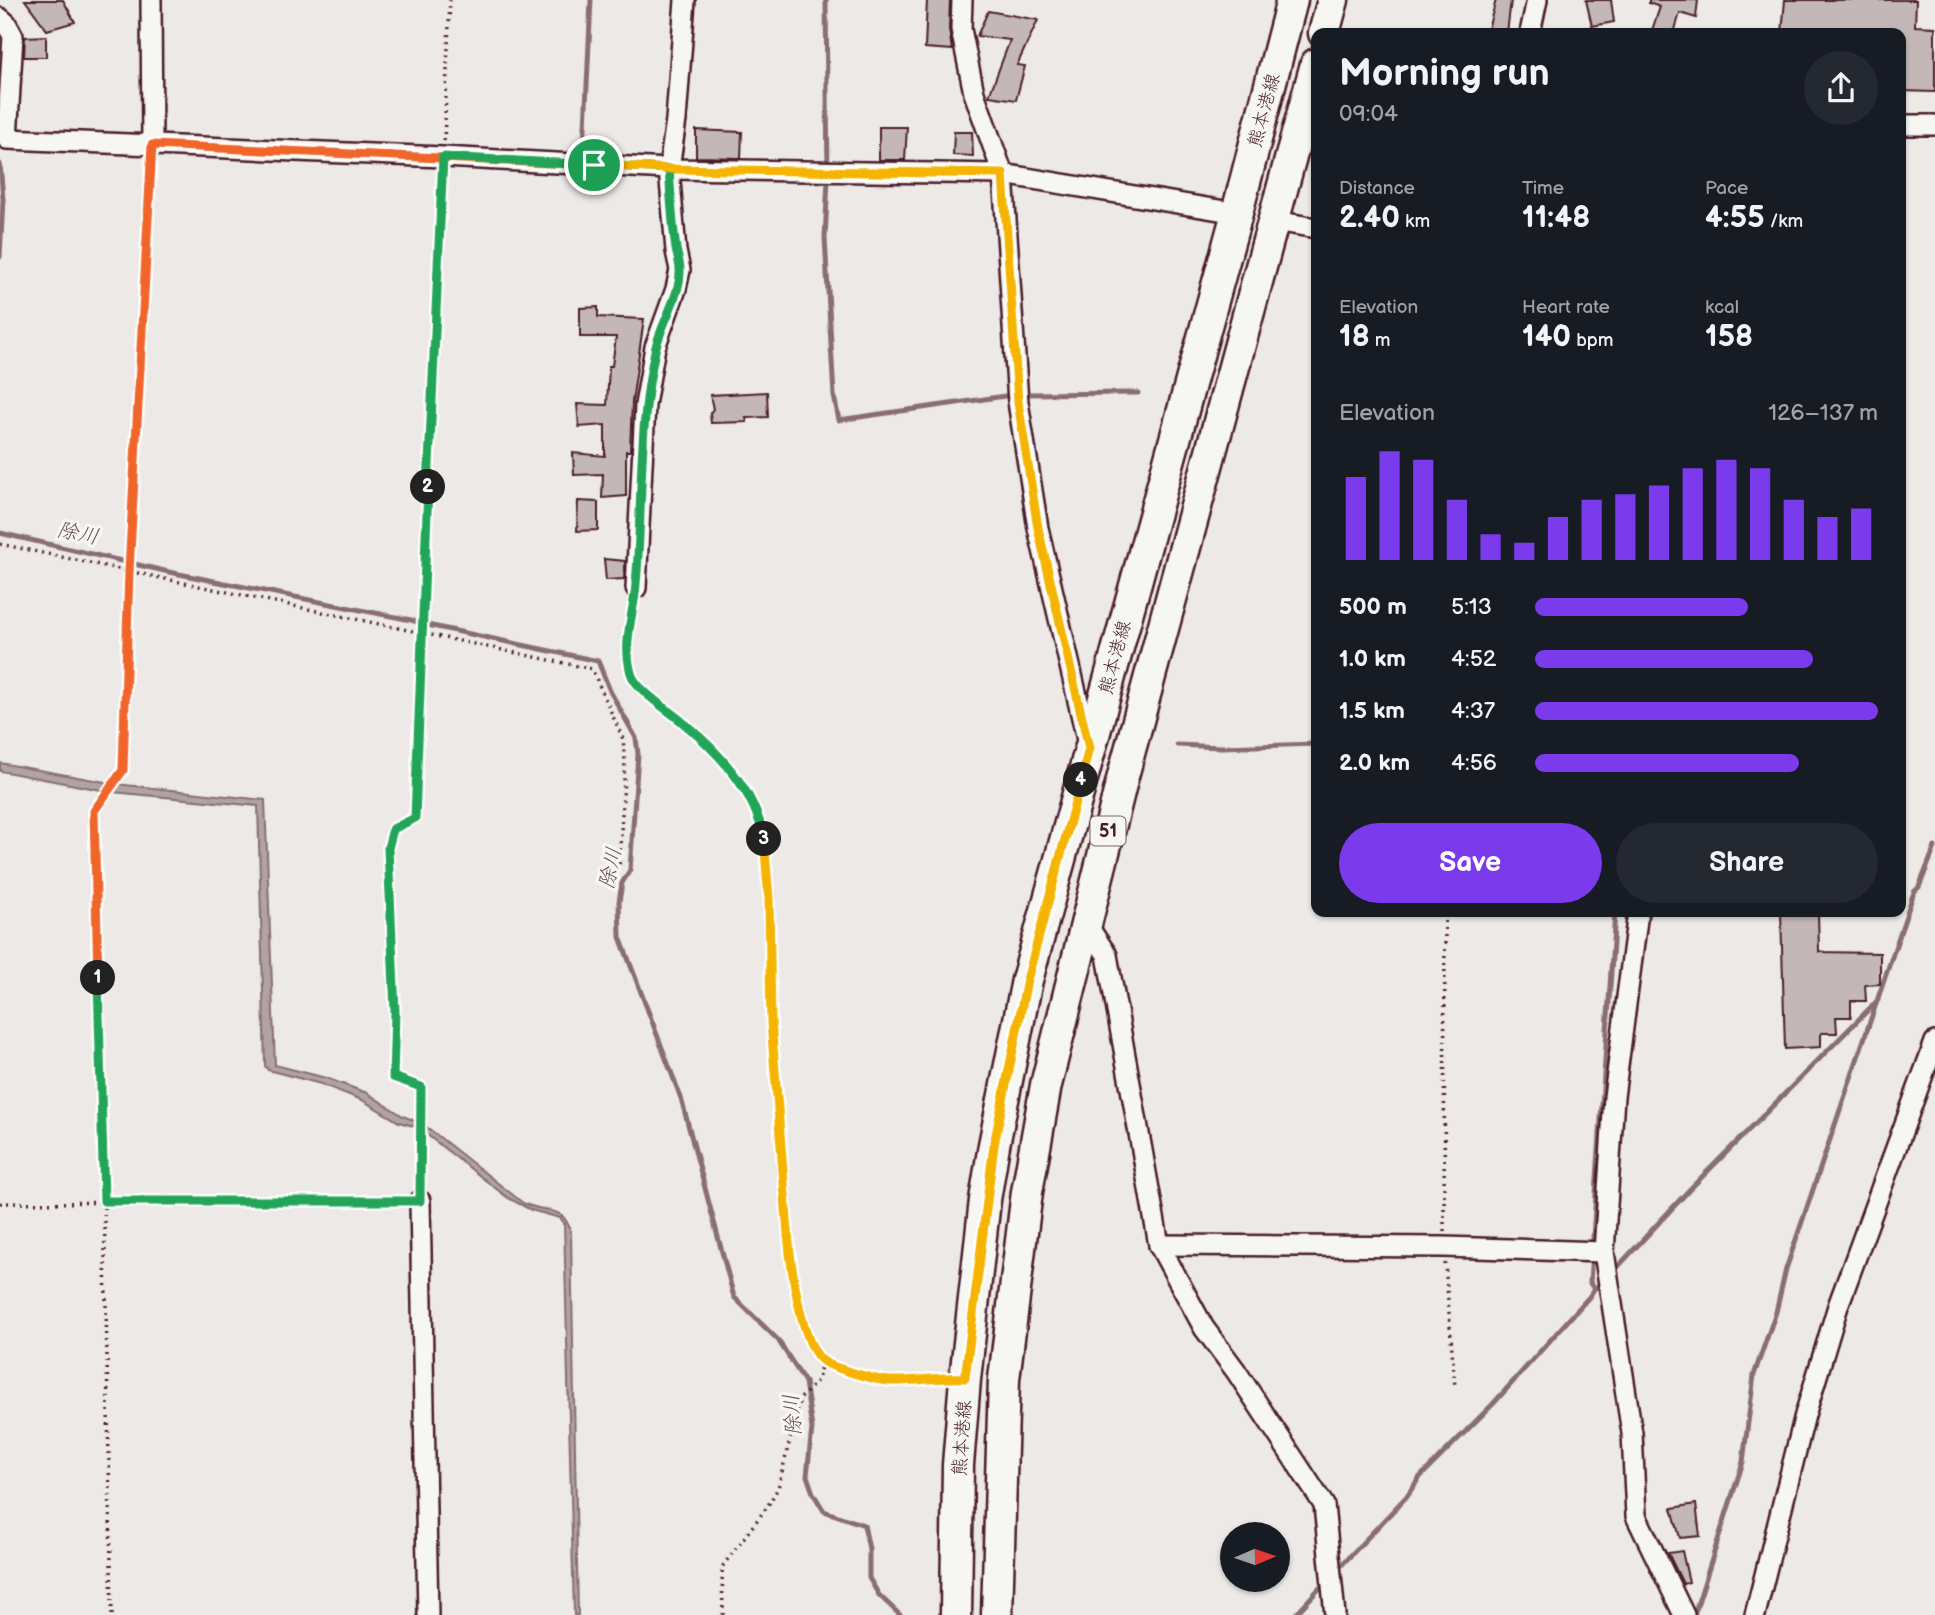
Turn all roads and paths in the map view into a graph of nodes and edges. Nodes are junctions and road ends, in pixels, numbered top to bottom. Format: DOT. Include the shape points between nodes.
graph roads {
  1 [pos="151,0"];
  2 [pos="450,0"];
  3 [pos="684,0"];
  4 [pos="962,0"];
  5 [pos="1292,0"];
  6 [pos="1333,0"];
  7 [pos="1537,0"];
  8 [pos="0,18"];
  9 [pos="1325,28"];
  10 [pos="1531,28"];
  11 [pos="1311,83"];
  12 [pos="1906,125"];
  13 [pos="1935,125"];
  14 [pos="152,145"];
  15 [pos="443,157"];
  16 [pos="669,169"];
  17 [pos="1003,174"];
  18 [pos="1237,213"];
  19 [pos="1275,221"];
  20 [pos="1311,227"];
  21 [pos="0,544"];
  22 [pos="129,571"];
  23 [pos="636,587"];
  24 [pos="422,633"];
  25 [pos="1089,748"];
  26 [pos="619,869"];
  27 [pos="1445,917"];
  28 [pos="1637,917"];
  29 [pos="1085,922"];
  30 [pos="1935,1042"];
  31 [pos="104,1201"];
  32 [pos="420,1201"];
  33 [pos="0,1203"];
  34 [pos="1159,1245"];
  35 [pos="1444,1247"];
  36 [pos="1604,1252"];
  37 [pos="822,1361"];
  38 [pos="965,1378"];
  39 [pos="1455,1387"];
  40 [pos="958,1476"];
  41 [pos="1002,1476"];
  42 [pos="112,1615"];
  43 [pos="428,1615"];
  44 [pos="723,1615"];
  45 [pos="956,1615"];
  46 [pos="997,1615"];
  47 [pos="1335,1615"];
  48 [pos="1685,1615"];
  49 [pos="1755,1615"];
  1 -- 14 [label="street"];
  2 -- 15 [label="path"];
  3 -- 16 [label="street"];
  4 -- 17 [label="street" via="961,29 974,93"];
  5 -- 18 [label="main road, 熊本港線 / 51"];
  6 -- 9 [label="main road"];
  7 -- 10 [label="street"];
  8 -- 14 [label="street" via="13,36 8,139"];
  11 -- 19 [label="main road, 熊本港線 / 51"];
  12 -- 13 [label="street"];
  14 -- 15 [label="street"];
  14 -- 22 [label="path"];
  15 -- 16 [label="street"];
  15 -- 24 [label="path"];
  16 -- 17 [label="street"];
  16 -- 23 [label="street" via="680,270 655,347 645,405"];
  17 -- 18 [label="street"];
  17 -- 25 [label="street" via="1018,402 1038,528"];
  18 -- 25 [label="main road, 熊本港線 / 51"];
  19 -- 20 [label="street"];
  19 -- 29 [label="main road, 熊本港線 / 51"];
  21 -- 22 [label="path"];
  22 -- 24 [label="path"];
  22 -- 31 [label="path" via="123,770 94,811"];
  23 -- 37 [label="path" via="629,620 631,676 728,767 756,809 762,828 769,899 771,1022 790,1261 804,1326"];
  24 -- 26 [label="path" via="593,669 623,739"];
  24 -- 32 [label="path" via="415,818 393,829 388,848 393,1077 421,1087"];
  25 -- 38 [label="main road, 熊本港線 / 51" via="1027,980 994,1145"];
  27 -- 35 [label="path"];
  28 -- 36 [label="street" via="1614,1097"];
  29 -- 34 [label="street" via="1107,954"];
  29 -- 41 [label="main road, 熊本港線 / 51" via="1046,1085 1027,1192 1004,1379"];
  30 -- 49 [label="street" via="1839,1306 1805,1415"];
  31 -- 32 [label="path"];
  31 -- 33 [label="path"];
  31 -- 42 [label="path"];
  32 -- 43 [label="street"];
  34 -- 35 [label="street"];
  34 -- 47 [label="street" via="1204,1328 1324,1505"];
  35 -- 36 [label="street"];
  35 -- 39 [label="path"];
  36 -- 48 [label="street" via="1632,1433 1636,1516"];
  37 -- 38 [label="path" via="885,1381"];
  37 -- 44 [label="path" via="818,1380 800,1399 778,1488 722,1567"];
  38 -- 40 [label="main road, 熊本港線 / 51"];
  40 -- 41 [label="main road"];
  40 -- 45 [label="main road, 熊本港線 / 51"];
  41 -- 46 [label="main road, 熊本港線 / 51"];
}
